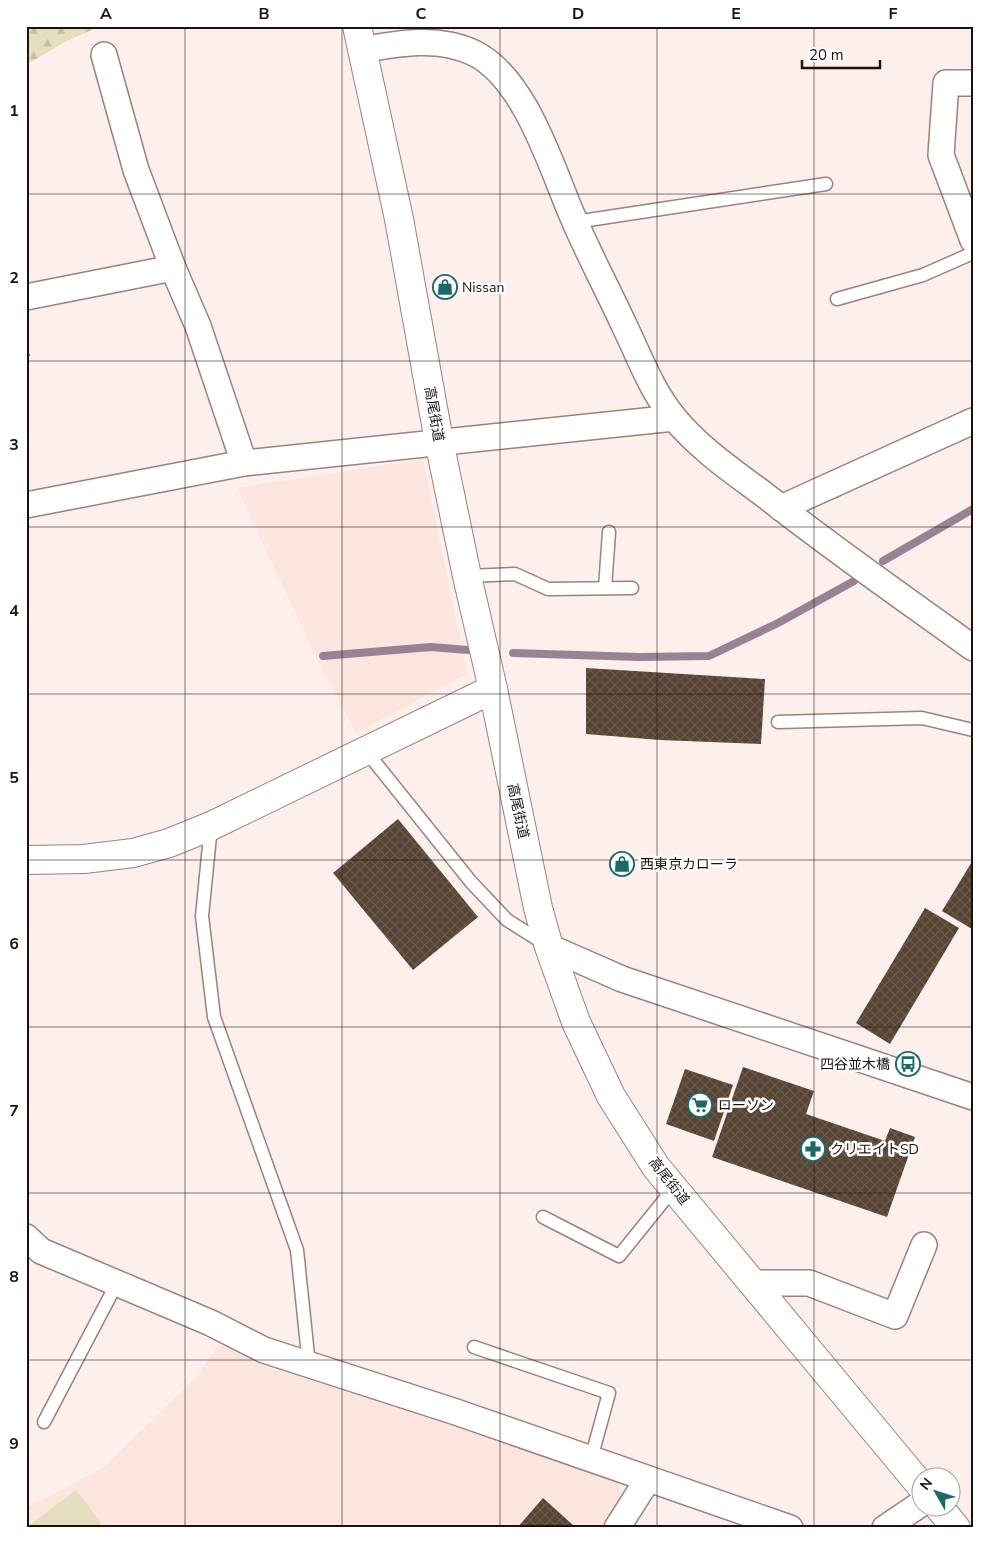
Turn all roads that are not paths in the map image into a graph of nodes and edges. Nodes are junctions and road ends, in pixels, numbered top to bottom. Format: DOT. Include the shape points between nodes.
graph roads {
  1 [pos="359,38"];
  2 [pos="104,55"];
  3 [pos="973,83"];
  4 [pos="826,184"];
  5 [pos="575,222"];
  6 [pos="973,240"];
  7 [pos="973,254"];
  8 [pos="173,268"];
  9 [pos="26,297"];
  10 [pos="837,299"];
  11 [pos="674,418"];
  12 [pos="973,421"];
  13 [pos="439,442"];
  14 [pos="244,463"];
  15 [pos="26,505"];
  16 [pos="781,508"];
  17 [pos="609,532"];
  18 [pos="467,576"];
  19 [pos="605,588"];
  20 [pos="632,588"];
  21 [pos="973,648"];
  22 [pos="493,689"];
  23 [pos="778,722"];
  24 [pos="973,730"];
  25 [pos="366,750"];
  26 [pos="211,826"];
  27 [pos="26,860"];
  28 [pos="549,947"];
  29 [pos="973,1097"];
  30 [pos="674,1188"];
  31 [pos="543,1217"];
  32 [pos="924,1245"];
  33 [pos="31,1249"];
  34 [pos="117,1283"];
  35 [pos="752,1283"];
  36 [pos="474,1347"];
  37 [pos="309,1365"];
  38 [pos="44,1422"];
  39 [pos="591,1459"];
  40 [pos="912,1474"];
  41 [pos="648,1479"];
  42 [pos="912,1510"];
  43 [pos="946,1516"];
  44 [pos="617,1528"];
  45 [pos="790,1528"];
  46 [pos="885,1528"];
  47 [pos="956,1528"];
  1 -- 5 [label="street" via="392,44 438,43 464,49 487,62 519,96"];
  1 -- 13 [label="main road, 高尾街道" via="399,219"];
  2 -- 8 [label="street" via="136,170"];
  3 -- 6 [label="street" via="946,83 941,155"];
  4 -- 5 [label="lane"];
  5 -- 11 [label="street" via="655,391"];
  7 -- 10 [label="lane" via="923,275"];
  8 -- 9 [label="street"];
  8 -- 14 [label="street" via="198,326"];
  11 -- 13 [label="street"];
  11 -- 16 [label="street" via="697,443"];
  12 -- 16 [label="street"];
  13 -- 14 [label="street"];
  13 -- 18 [label="main road, 高尾街道"];
  14 -- 15 [label="street"];
  16 -- 21 [label="street"];
  17 -- 19 [label="lane"];
  18 -- 19 [label="lane" via="515,574 548,589"];
  18 -- 22 [label="main road, 高尾街道"];
  19 -- 20 [label="lane"];
  22 -- 25 [label="main road"];
  22 -- 28 [label="main road, 高尾街道"];
  23 -- 24 [label="lane" via="922,718"];
  25 -- 26 [label="main road"];
  25 -- 28 [label="lane" via="471,882 507,920"];
  26 -- 27 [label="main road" via="133,853 84,859"];
  26 -- 37 [label="lane" via="202,916 214,1017 297,1250"];
  28 -- 29 [label="street" via="622,979"];
  28 -- 30 [label="main road, 高尾街道" via="576,1022 611,1096 656,1167"];
  30 -- 31 [label="lane" via="619,1256"];
  30 -- 35 [label="main road, 高尾街道"];
  32 -- 35 [label="street" via="895,1316 809,1282"];
  33 -- 34 [label="street"];
  34 -- 37 [label="street" via="211,1323 264,1350"];
  34 -- 38 [label="lane"];
  35 -- 40 [label="main road, 高尾街道"];
  36 -- 39 [label="lane" via="609,1393"];
  37 -- 39 [label="street"];
  39 -- 41 [label="street"];
  41 -- 44 [label="street"];
  41 -- 45 [label="street"];
  42 -- 46 [label="street"];
  43 -- 47 [label="main road"];
}
